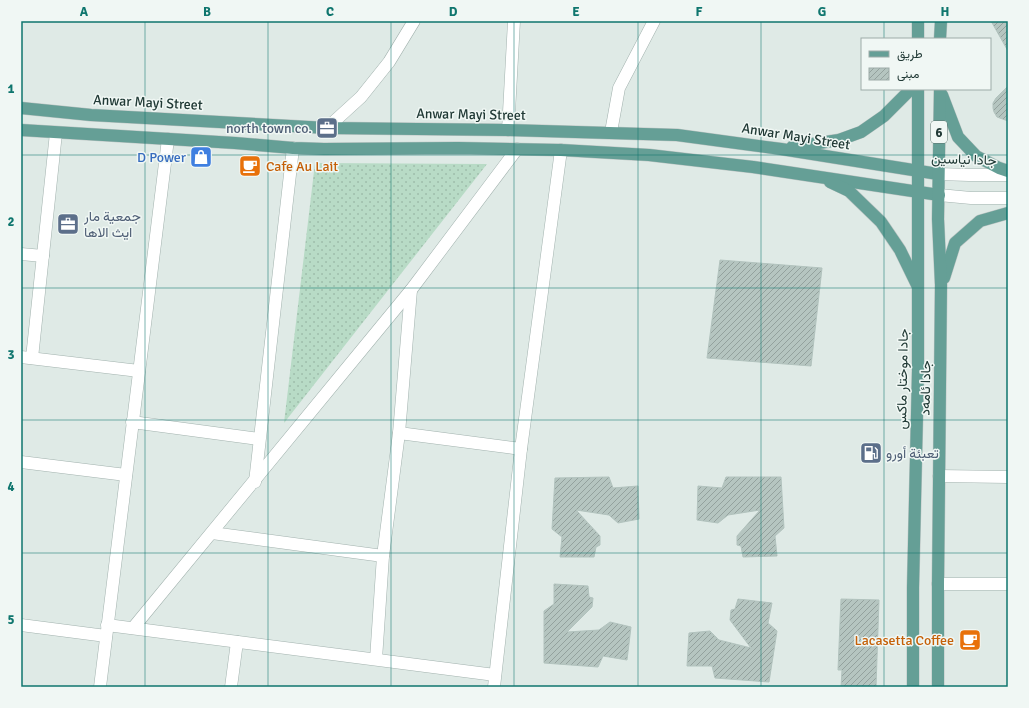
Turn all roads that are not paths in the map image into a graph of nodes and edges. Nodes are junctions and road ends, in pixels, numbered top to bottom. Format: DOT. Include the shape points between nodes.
graph roads {
  1 [pos="414,21"];
  2 [pos="514,21"];
  3 [pos="654,21"];
  4 [pos="918,21"];
  5 [pos="941,21"];
  6 [pos="918,38"];
  7 [pos="940,38"];
  8 [pos="910,90"];
  9 [pos="918,90"];
  10 [pos="940,90"];
  11 [pos="940,90"];
  12 [pos="21,108"];
  13 [pos="327,128"];
  14 [pos="21,130"];
  15 [pos="508,130"];
  16 [pos="611,132"];
  17 [pos="56,133"];
  18 [pos="168,139"];
  19 [pos="293,148"];
  20 [pos="781,148"];
  21 [pos="517,149"];
  22 [pos="561,150"];
  23 [pos="1008,171"];
  24 [pos="919,172"];
  25 [pos="938,174"];
  26 [pos="1008,175"];
  27 [pos="820,178"];
  28 [pos="919,192"];
  29 [pos="939,195"];
  30 [pos="1008,198"];
  31 [pos="1008,214"];
  32 [pos="21,254"];
  33 [pos="43,256"];
  34 [pos="941,285"];
  35 [pos="918,288"];
  36 [pos="411,290"];
  37 [pos="26,358"];
  38 [pos="139,371"];
  39 [pos="132,422"];
  40 [pos="400,433"];
  41 [pos="259,439"];
  42 [pos="521,449"];
  43 [pos="21,462"];
  44 [pos="126,475"];
  45 [pos="939,476"];
  46 [pos="1008,477"];
  47 [pos="254,482"];
  48 [pos="212,533"];
  49 [pos="383,556"];
  50 [pos="938,584"];
  51 [pos="1008,584"];
  52 [pos="21,625"];
  53 [pos="133,628"];
  54 [pos="107,631"];
  55 [pos="237,642"];
  56 [pos="376,660"];
  57 [pos="495,675"];
  58 [pos="100,687"];
  59 [pos="231,687"];
  60 [pos="494,687"];
  61 [pos="913,687"];
  62 [pos="938,687"];
  1 -- 13 [label="street" via="389,62 361,97"];
  2 -- 15 [label="street"];
  3 -- 16 [label="street" via="619,88"];
  4 -- 6 [label="main road"];
  5 -- 7 [label="main road"];
  8 -- 20 [label="main road" via="884,116 861,132 839,140"];
  9 -- 24 [label="main road, 6"];
  10 -- 23 [label="main road" via="958,137 976,156"];
  11 -- 25 [label="main road, جادا ئامەد / 6"];
  12 -- 13 [label="main road, Anwar Mayi Street"];
  13 -- 15 [label="main road, Anwar Mayi Street"];
  14 -- 17 [label="main road"];
  15 -- 16 [label="main road, Anwar Mayi Street"];
  16 -- 20 [label="main road, Anwar Mayi Street" via="677,134"];
  17 -- 18 [label="main road"];
  17 -- 33 [label="street"];
  18 -- 19 [label="main road"];
  18 -- 38 [label="street"];
  19 -- 21 [label="main road"];
  19 -- 41 [label="street"];
  20 -- 24 [label="main road, Anwar Mayi Street"];
  21 -- 22 [label="main road"];
  21 -- 36 [label="street"];
  22 -- 27 [label="main road" via="649,155"];
  22 -- 42 [label="street"];
  24 -- 25 [label="main road, جادا نیاسین"];
  24 -- 28 [label="main road, 6"];
  25 -- 26 [label="street, جادا نیاسین"];
  25 -- 29 [label="main road, جادا ئامەد / 6"];
  27 -- 28 [label="main road"];
  27 -- 35 [label="main road" via="849,191 881,222 900,250"];
  28 -- 29 [label="main road"];
  28 -- 35 [label="main road, جادا موختار ماكس / 6"];
  29 -- 30 [label="street"];
  29 -- 34 [label="main road, جادا ئامەد / 6"];
  31 -- 34 [label="main road" via="980,221 956,243"];
  32 -- 33 [label="street"];
  33 -- 37 [label="street"];
  34 -- 45 [label="main road, جادا ئامەد / 6"];
  35 -- 61 [label="main road, جادا موختار ماكس / 6"];
  36 -- 40 [label="street"];
  36 -- 47 [label="street"];
  37 -- 38 [label="street"];
  38 -- 39 [label="street"];
  39 -- 41 [label="street"];
  39 -- 44 [label="street"];
  40 -- 42 [label="street"];
  40 -- 49 [label="street"];
  41 -- 47 [label="street"];
  42 -- 57 [label="street"];
  43 -- 44 [label="street"];
  44 -- 54 [label="street"];
  45 -- 46 [label="street"];
  45 -- 50 [label="main road, جادا ئامەد / 6"];
  47 -- 48 [label="street"];
  48 -- 49 [label="street"];
  48 -- 53 [label="street"];
  49 -- 56 [label="street"];
  50 -- 51 [label="street"];
  50 -- 62 [label="main road, جادا ئامەد / 6"];
  52 -- 54 [label="street"];
  53 -- 54 [label="street"];
  53 -- 55 [label="street"];
  54 -- 58 [label="street"];
  55 -- 56 [label="street"];
  55 -- 59 [label="street"];
  56 -- 57 [label="street"];
  57 -- 60 [label="street"];
}
